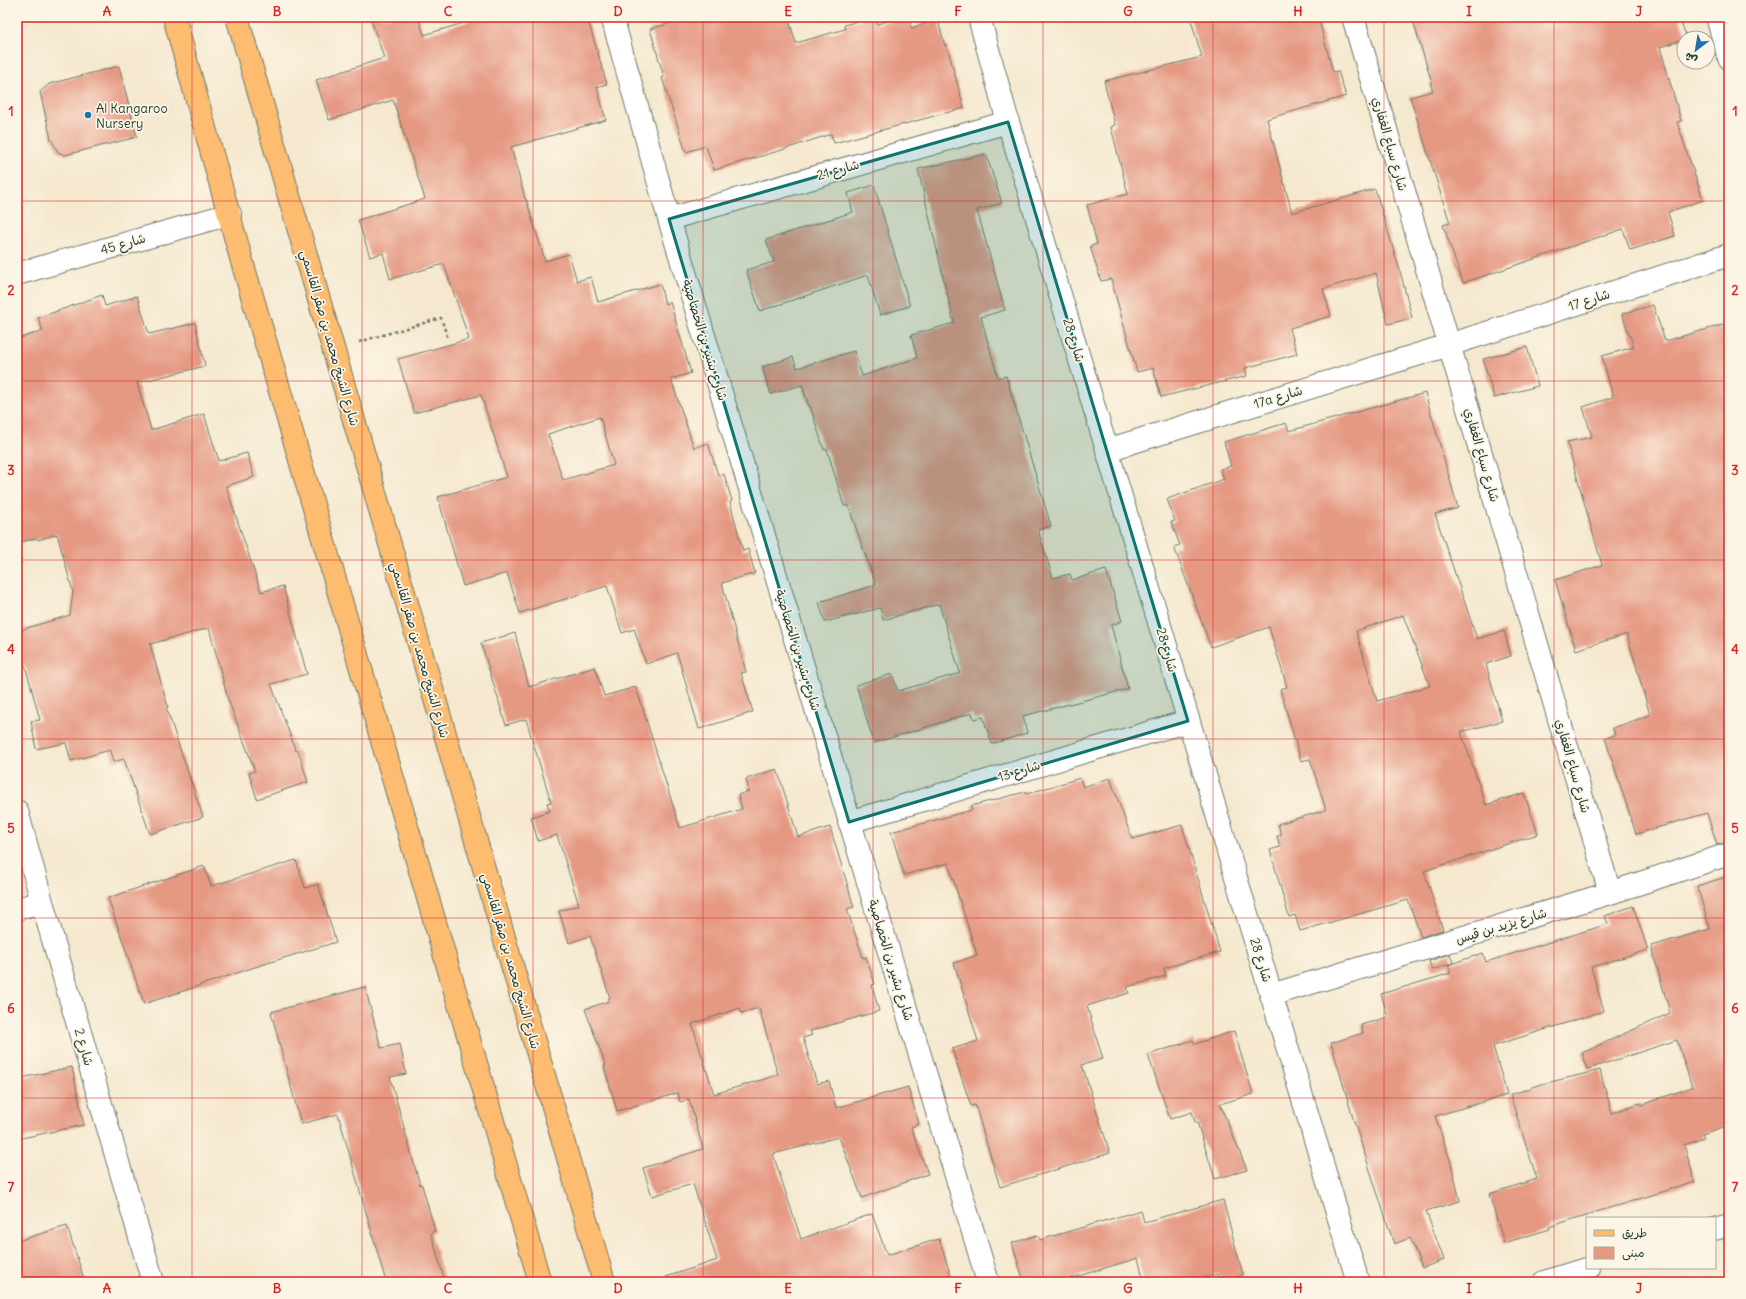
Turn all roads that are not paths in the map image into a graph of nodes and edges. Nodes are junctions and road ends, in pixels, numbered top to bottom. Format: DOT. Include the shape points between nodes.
graph roads {
  1 [pos="174,17"];
  2 [pos="237,17"];
  3 [pos="612,17"];
  4 [pos="979,17"];
  5 [pos="1352,17"];
  6 [pos="1717,17"];
  7 [pos="1729,58"];
  8 [pos="1008,122"];
  9 [pos="230,214"];
  10 [pos="669,219"];
  11 [pos="1729,255"];
  12 [pos="17,274"];
  13 [pos="1449,345"];
  14 [pos="1107,450"];
  15 [pos="1188,721"];
  16 [pos="17,811"];
  17 [pos="849,822"];
  18 [pos="1729,854"];
  19 [pos="1610,893"];
  20 [pos="42,902"];
  21 [pos="17,910"];
  22 [pos="1271,994"];
  23 [pos="1729,1225"];
  24 [pos="1716,1229"];
  25 [pos="1586,1269"];
  26 [pos="153,1282"];
  27 [pos="540,1282"];
  28 [pos="604,1282"];
  29 [pos="988,1282"];
  30 [pos="1358,1282"];
  31 [pos="1544,1282"];
  1 -- 9 [label="main road"];
  2 -- 28 [label="main road, شارع الشيخ محمد بن صقر القاسمي"];
  3 -- 10 [label="street, شارع بشير بن الخصاصية"];
  4 -- 8 [label="street, شارع 28"];
  5 -- 13 [label="street, شارع سباع الغفاري"];
  6 -- 7 [label="street"];
  8 -- 10 [label="street, شارع 21"];
  8 -- 14 [label="street, شارع 28"];
  9 -- 12 [label="street, شارع 45"];
  9 -- 27 [label="main road" via="243,266"];
  10 -- 17 [label="street, شارع بشير بن الخصاصية"];
  11 -- 13 [label="street, شارع 17"];
  13 -- 14 [label="street, 17a شارع"];
  13 -- 19 [label="street, شارع سباع الغفاري"];
  14 -- 15 [label="street, شارع 28"];
  15 -- 17 [label="street, شارع 13"];
  15 -- 22 [label="street, شارع 28"];
  16 -- 20 [label="street, شارع 2"];
  17 -- 29 [label="street, شارع بشير بن الخصاصية"];
  18 -- 19 [label="street, شارع يزيد بن قيس"];
  19 -- 22 [label="street, شارع يزيد بن قيس"];
  20 -- 21 [label="street"];
  20 -- 26 [label="street, شارع 2"];
  22 -- 30 [label="street, شارع 28"];
  23 -- 24 [label="street"];
  25 -- 31 [label="street"];
}
